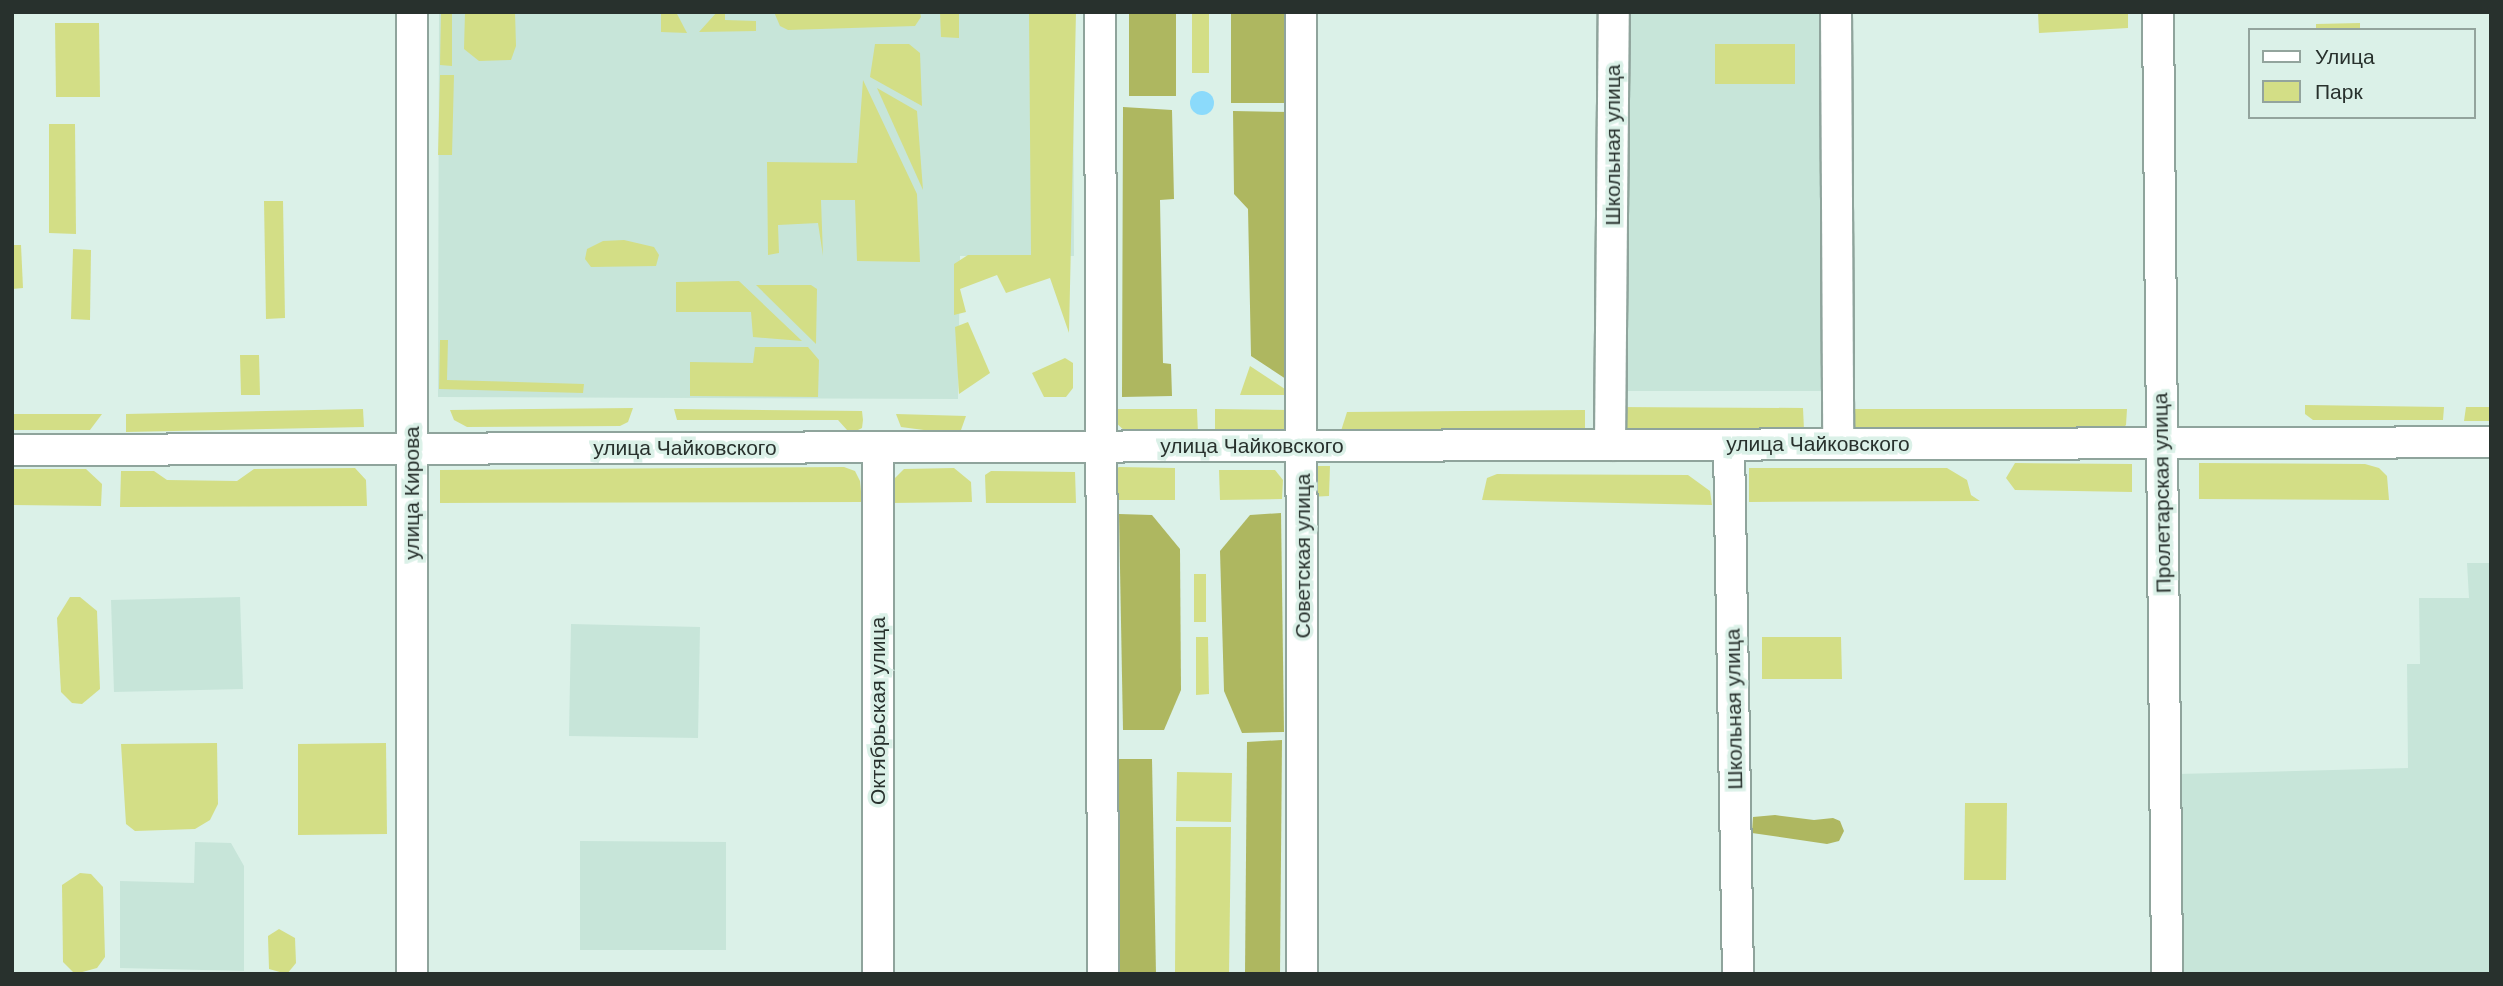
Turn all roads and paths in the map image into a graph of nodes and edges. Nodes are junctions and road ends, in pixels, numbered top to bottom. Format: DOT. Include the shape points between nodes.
graph roads {
  1 [pos="412,12"];
  2 [pos="1100,12"];
  3 [pos="1301,12"];
  4 [pos="1614,12"];
  5 [pos="1836,12"];
  6 [pos="2158,12"];
  7 [pos="2491,442"];
  8 [pos="2161,443"];
  9 [pos="1838,444"];
  10 [pos="1610,445"];
  11 [pos="1729,445"];
  12 [pos="1302,446"];
  13 [pos="1101,447"];
  14 [pos="878,448"];
  15 [pos="12,450"];
  16 [pos="412,450"];
  17 [pos="412,974"];
  18 [pos="878,974"];
  19 [pos="1103,974"];
  20 [pos="1301,974"];
  21 [pos="1738,974"];
  22 [pos="2167,974"];
  1 -- 16 [label="street, улица Кирова"];
  2 -- 13 [label="street"];
  3 -- 12 [label="street, Советская улица"];
  4 -- 10 [label="street, Школьная улица"];
  5 -- 9 [label="street"];
  6 -- 8 [label="street, Пролетарская улица"];
  7 -- 8 [label="street, улица Чайковского"];
  8 -- 9 [label="street, улица Чайковского"];
  8 -- 22 [label="street, Пролетарская улица"];
  9 -- 11 [label="street, улица Чайковского"];
  10 -- 11 [label="street, улица Чайковского"];
  10 -- 12 [label="street, улица Чайковского"];
  11 -- 21 [label="street, Школьная улица"];
  12 -- 13 [label="street, улица Чайковского"];
  12 -- 20 [label="street, Советская улица"];
  13 -- 14 [label="street, улица Чайковского"];
  13 -- 19 [label="street"];
  14 -- 16 [label="street, улица Чайковского"];
  14 -- 18 [label="street, Октябрьская улица"];
  15 -- 16 [label="street, улица Чайковского"];
  16 -- 17 [label="street, улица Кирова"];
}
